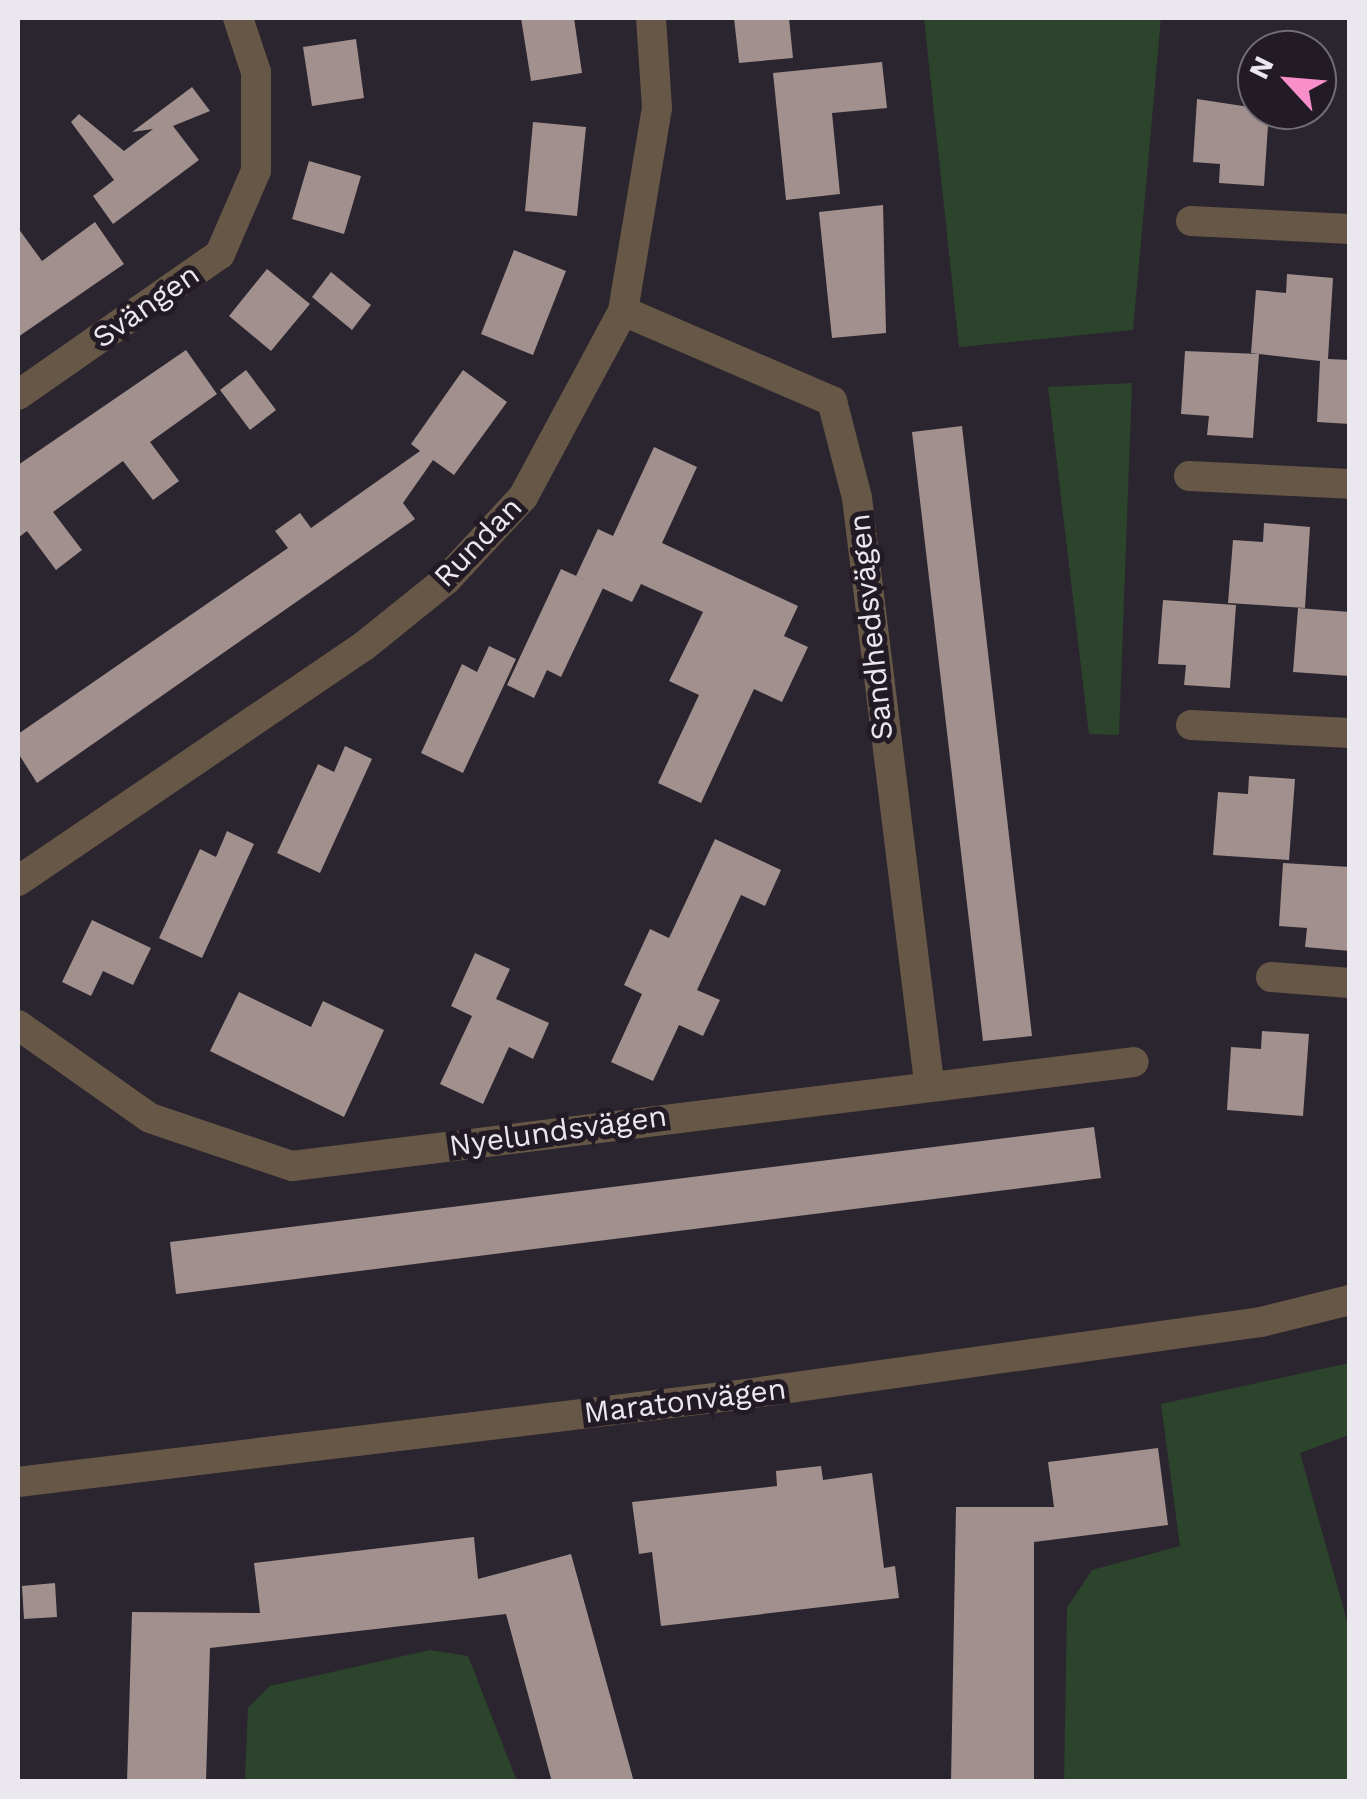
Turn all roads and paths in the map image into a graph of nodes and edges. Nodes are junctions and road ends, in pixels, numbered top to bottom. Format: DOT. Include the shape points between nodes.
graph roads {
  1 [pos="238,18"];
  2 [pos="651,18"];
  3 [pos="1191,220"];
  4 [pos="1350,229"];
  5 [pos="623,311"];
  6 [pos="18,396"];
  7 [pos="1189,476"];
  8 [pos="1350,484"];
  9 [pos="1191,725"];
  10 [pos="1350,733"];
  11 [pos="18,881"];
  12 [pos="1271,977"];
  13 [pos="1350,983"];
  14 [pos="18,1025"];
  15 [pos="1134,1062"];
  16 [pos="929,1082"];
  17 [pos="1350,1300"];
  18 [pos="18,1482"];
  1 -- 6 [label="street, Svängen" via="256,72 256,172 220,254"];
  2 -- 5 [label="street, Rundan" via="657,108"];
  3 -- 4 [label="street"];
  5 -- 11 [label="street, Rundan" via="523,497 447,579"];
  5 -- 16 [label="street, Sandhedsvägen" via="832,401 857,498"];
  7 -- 8 [label="street"];
  9 -- 10 [label="street"];
  12 -- 13 [label="street"];
  14 -- 16 [label="street, Nyelundsvägen" via="150,1118 292,1166"];
  15 -- 16 [label="street, Nyelundsvägen"];
  17 -- 18 [label="street, Maratonvägen" via="1261,1322 746,1394"];
}
